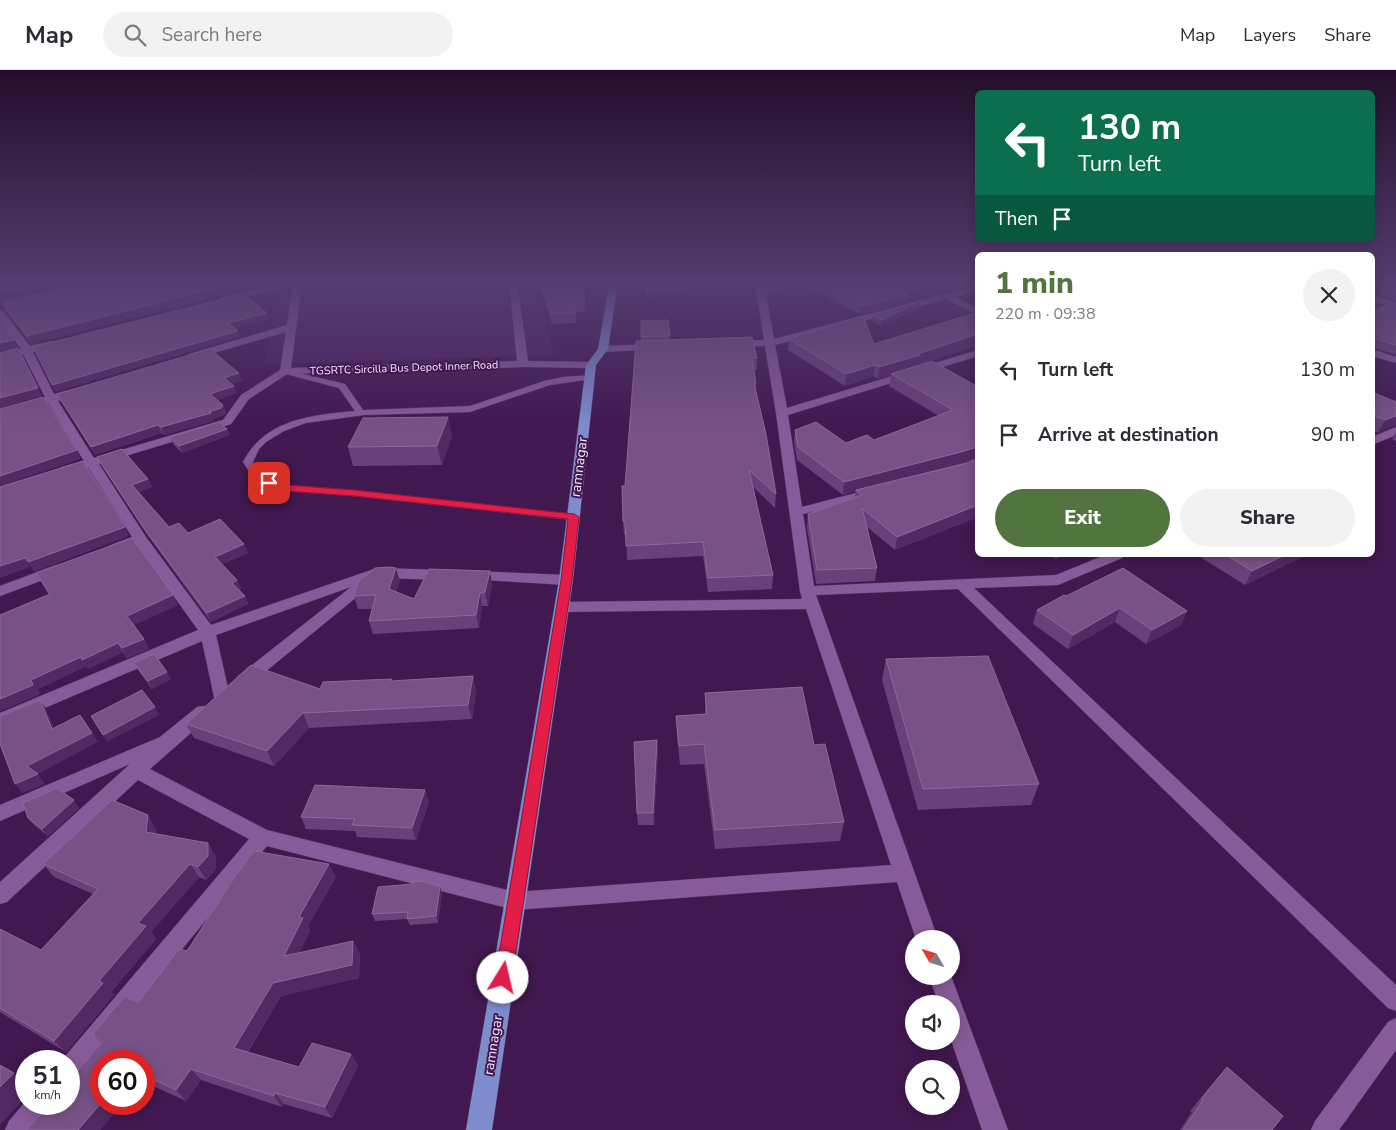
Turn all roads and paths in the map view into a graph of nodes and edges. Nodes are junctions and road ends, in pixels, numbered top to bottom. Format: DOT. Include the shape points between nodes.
graph roads {
  1 [pos="15,330"];
  2 [pos="280,330"];
  3 [pos="291,330"];
  4 [pos="519,330"];
  5 [pos="606,330"];
  6 [pos="768,330"];
  7 [pos="814,330"];
  8 [pos="770,342"];
  9 [pos="58,343"];
  10 [pos="721,344"];
  11 [pos="672,346"];
  12 [pos="603,349"];
  13 [pos="27,351"];
  14 [pos="1375,353"];
  15 [pos="975,354"];
  16 [pos="0,357"];
  17 [pos="187,358"];
  18 [pos="1396,360"];
  19 [pos="523,364"];
  20 [pos="285,371"];
  21 [pos="590,371"];
  22 [pos="91,387"];
  23 [pos="51,399"];
  24 [pos="361,413"];
  25 [pos="782,413"];
  26 [pos="0,414"];
  27 [pos="1396,431"];
  28 [pos="1375,441"];
  29 [pos="90,462"];
  30 [pos="54,474"];
  31 [pos="892,488"];
  32 [pos="796,512"];
  33 [pos="574,517"];
  34 [pos="140,540"];
  35 [pos="102,553"];
  36 [pos="1112,557"];
  37 [pos="74,563"];
  38 [pos="377,572"];
  39 [pos="566,580"];
  40 [pos="961,584"];
  41 [pos="0,591"];
  42 [pos="809,597"];
  43 [pos="562,607"];
  44 [pos="208,632"];
  45 [pos="222,697"];
  46 [pos="0,720"];
  47 [pos="171,738"];
  48 [pos="136,770"];
  49 [pos="0,813"];
  50 [pos="263,837"];
  51 [pos="904,873"];
  52 [pos="0,895"];
  53 [pos="515,901"];
  54 [pos="924,930"];
  55 [pos="1396,1000"];
  56 [pos="1396,1030"];
  57 [pos="960,1031"];
  58 [pos="80,1056"];
  59 [pos="31,1115"];
  60 [pos="18,1130"];
  61 [pos="479,1130"];
  62 [pos="995,1130"];
  63 [pos="1324,1130"];
  1 -- 13 [label="street"];
  2 -- 17 [label="street"];
  3 -- 20 [label="street"];
  4 -- 19 [label="street"];
  5 -- 12 [label="main road"];
  6 -- 8 [label="street"];
  7 -- 8 [label="street"];
  8 -- 10 [label="street"];
  8 -- 25 [label="street"];
  9 -- 13 [label="street"];
  11 -- 12 [label="street"];
  12 -- 21 [label="main road"];
  13 -- 16 [label="street"];
  13 -- 23 [label="street"];
  14 -- 18 [label="street"];
  15 -- 25 [label="street"];
  19 -- 20 [label="street, TGSRTC Sircilla Bus Depot Inner Road"];
  19 -- 21 [label="street, TGSRTC Sircilla Bus Depot Inner Road"];
  20 -- 24 [label="lane, TGSRTC Sircilla Bus Depot Inner Road" via="342,386"];
  20 -- 29 [label="street" via="244,397 227,422"];
  21 -- 24 [label="lane" via="470,409"];
  21 -- 33 [label="main road, ramnagar"];
  22 -- 23 [label="street"];
  23 -- 26 [label="street"];
  23 -- 29 [label="street"];
  24 -- 33 [label="lane" via="328,416 280,431 264,439 248,462 256,476 285,488"];
  25 -- 32 [label="street"];
  27 -- 28 [label="street"];
  29 -- 30 [label="street"];
  29 -- 34 [label="street"];
  31 -- 32 [label="street"];
  32 -- 42 [label="street"];
  33 -- 39 [label="main road, ramnagar"];
  34 -- 35 [label="street"];
  34 -- 44 [label="street"];
  36 -- 40 [label="street" via="1058,580"];
  37 -- 41 [label="street"];
  38 -- 39 [label="street"];
  38 -- 44 [label="street"];
  38 -- 45 [label="street"];
  39 -- 43 [label="main road, ramnagar"];
  40 -- 42 [label="street"];
  40 -- 55 [label="street"];
  42 -- 43 [label="street"];
  42 -- 51 [label="street"];
  43 -- 53 [label="main road, ramnagar"];
  44 -- 45 [label="street"];
  44 -- 46 [label="street"];
  45 -- 47 [label="street"];
  47 -- 48 [label="street"];
  47 -- 49 [label="street"];
  48 -- 50 [label="street"];
  48 -- 52 [label="street"];
  50 -- 53 [label="street"];
  50 -- 58 [label="street"];
  51 -- 53 [label="street"];
  51 -- 54 [label="street"];
  53 -- 61 [label="main road, ramnagar"];
  56 -- 63 [label="street"];
  57 -- 62 [label="street"];
  59 -- 60 [label="street"];
}
